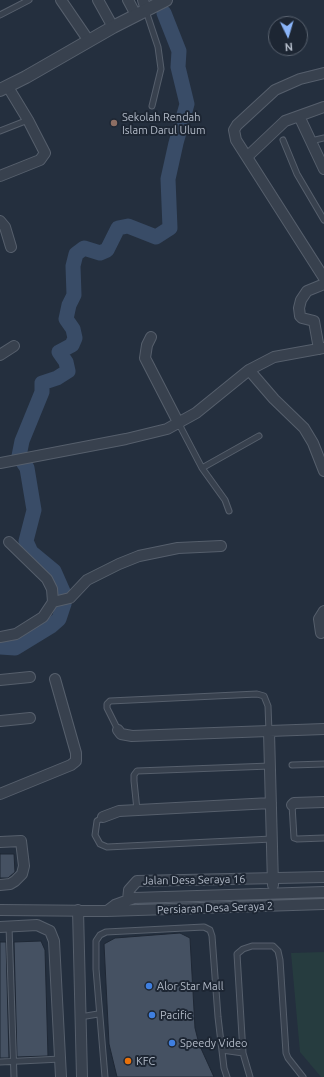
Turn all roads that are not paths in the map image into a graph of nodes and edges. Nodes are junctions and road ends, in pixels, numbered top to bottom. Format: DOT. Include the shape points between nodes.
graph roads {
  1 [pos="16,0"];
  2 [pos="29,0"];
  3 [pos="61,0"];
  4 [pos="98,0"];
  5 [pos="128,0"];
  6 [pos="166,0"];
  7 [pos="20,5"];
  8 [pos="142,8"];
  9 [pos="0,15"];
  10 [pos="113,26"];
  11 [pos="89,41"];
  12 [pos="324,72"];
  13 [pos="4,88"];
  14 [pos="152,106"];
  15 [pos="324,107"];
  16 [pos="299,116"];
  17 [pos="28,120"];
  18 [pos="0,131"];
  19 [pos="324,138"];
  20 [pos="283,140"];
  21 [pos="311,141"];
  22 [pos="248,156"];
  23 [pos="324,169"];
  24 [pos="0,176"];
  25 [pos="324,220"];
  26 [pos="0,221"];
  27 [pos="11,247"];
  28 [pos="322,272"];
  29 [pos="324,284"];
  30 [pos="151,336"];
  31 [pos="14,346"];
  32 [pos="323,349"];
  33 [pos="0,355"];
  34 [pos="249,370"];
  35 [pos="179,424"];
  36 [pos="259,436"];
  37 [pos="0,462"];
  38 [pos="202,468"];
  39 [pos="324,471"];
  40 [pos="229,511"];
  41 [pos="9,542"];
  42 [pos="221,546"];
  43 [pos="54,602"];
  44 [pos="324,611"];
  45 [pos="321,634"];
  46 [pos="0,637"];
  47 [pos="30,677"];
  48 [pos="55,679"];
  49 [pos="0,680"];
  50 [pos="30,718"];
  51 [pos="0,721"];
  52 [pos="324,729"];
  53 [pos="118,730"];
  54 [pos="269,732"];
  55 [pos="324,764"];
  56 [pos="292,765"];
  57 [pos="270,766"];
  58 [pos="0,794"];
  59 [pos="324,802"];
  60 [pos="271,803"];
  61 [pos="292,805"];
  62 [pos="138,810"];
  63 [pos="103,817"];
  64 [pos="324,838"];
  65 [pos="272,839"];
  66 [pos="0,842"];
  67 [pos="324,877"];
  68 [pos="273,879"];
  69 [pos="0,885"];
  70 [pos="324,892"];
  71 [pos="274,894"];
  72 [pos="128,900"];
  73 [pos="324,904"];
  74 [pos="274,905"];
  75 [pos="36,909"];
  76 [pos="0,910"];
  77 [pos="78,910"];
  78 [pos="107,911"];
  79 [pos="37,925"];
  80 [pos="4,926"];
  81 [pos="98,1014"];
  82 [pos="79,1017"];
  83 [pos="222,1050"];
  84 [pos="243,1053"];
  85 [pos="61,1059"];
  86 [pos="14,1061"];
  87 [pos="0,1062"];
  88 [pos="14,1077"];
  89 [pos="61,1077"];
  90 [pos="82,1077"];
  91 [pos="105,1077"];
  92 [pos="227,1077"];
  93 [pos="250,1077"];
  94 [pos="303,1077"];
  1 -- 7 [label="lane"];
  2 -- 7 [label="lane"];
  3 -- 11 [label="street"];
  4 -- 10 [label="street"];
  5 -- 8 [label="street"];
  6 -- 8 [label="street"];
  7 -- 9 [label="lane"];
  8 -- 10 [label="street"];
  8 -- 14 [label="lane" via="158,47 161,69"];
  10 -- 11 [label="street"];
  11 -- 13 [label="street"];
  12 -- 22 [label="street" via="275,90 237,125 234,135"];
  13 -- 17 [label="street"];
  15 -- 16 [label="street"];
  16 -- 21 [label="street"];
  16 -- 22 [label="street" via="280,125"];
  17 -- 18 [label="lane"];
  17 -- 24 [label="street" via="44,149 44,157"];
  19 -- 21 [label="lane"];
  20 -- 25 [label="lane" via="297,174"];
  21 -- 23 [label="street"];
  22 -- 28 [label="street"];
  26 -- 27 [label="street" via="6,227"];
  29 -- 32 [label="street" via="307,290 299,308 302,318 314,321"];
  30 -- 35 [label="street" via="145,358"];
  31 -- 33 [label="street"];
  32 -- 34 [label="street" via="274,356"];
  34 -- 35 [label="street"];
  34 -- 39 [label="street" via="304,428"];
  35 -- 37 [label="street" via="126,439"];
  35 -- 38 [label="lane"];
  36 -- 38 [label="lane"];
  38 -- 40 [label="lane" via="226,500"];
  41 -- 43 [label="street" via="46,579 52,589"];
  42 -- 43 [label="street" via="178,548 139,556 87,580 70,598"];
  43 -- 46 [label="street" via="43,618 16,634"];
  44 -- 45 [label="street" via="319,619"];
  47 -- 49 [label="street"];
  48 -- 58 [label="street" via="76,761"];
  50 -- 51 [label="street"];
  52 -- 54 [label="street"];
  53 -- 54 [label="street" via="121,734 132,736"];
  53 -- 54 [label="lane" via="107,708 110,701 257,694 264,696 268,706"];
  54 -- 57 [label="street"];
  55 -- 56 [label="lane"];
  57 -- 60 [label="street"];
  57 -- 62 [label="lane" via="137,772 134,781"];
  59 -- 61 [label="street"];
  60 -- 62 [label="street"];
  60 -- 65 [label="street"];
  61 -- 64 [label="lane" via="294,838"];
  62 -- 63 [label="street" via="119,811"];
  63 -- 65 [label="lane" via="97,821 95,835 100,844 107,847"];
  65 -- 68 [label="street"];
  66 -- 69 [label="street" via="21,841 24,866 22,874 15,881"];
  67 -- 68 [label="street, Jalan Desa Seraya 16"];
  68 -- 71 [label="street"];
  68 -- 72 [label="street, Jalan Desa Seraya 16" via="137,881 129,890"];
  70 -- 71 [label="street, Persiaran Desa Seraya 2"];
  71 -- 72 [label="street, Persiaran Desa Seraya 2"];
  71 -- 74 [label="street"];
  72 -- 78 [label="street, Persiaran Desa Seraya 2"];
  73 -- 74 [label="street, Persiaran Desa Seraya 2"];
  74 -- 78 [label="street, Persiaran Desa Seraya 2"];
  75 -- 76 [label="street, Persiaran Desa Seraya 2"];
  75 -- 77 [label="street, Persiaran Desa Seraya 2"];
  75 -- 79 [label="street"];
  77 -- 78 [label="street, Persiaran Desa Seraya 2"];
  77 -- 82 [label="street"];
  79 -- 80 [label="street"];
  79 -- 85 [label="street" via="50,931 54,941"];
  80 -- 86 [label="lane"];
  81 -- 82 [label="lane"];
  81 -- 83 [label="lane" via="96,941 100,935 106,932 204,927 210,930 212,936"];
  81 -- 91 [label="lane"];
  82 -- 90 [label="street"];
  83 -- 84 [label="lane"];
  83 -- 92 [label="lane"];
  84 -- 93 [label="lane"];
  84 -- 94 [label="lane" via="237,954 252,946 273,946 278,951 280,960 286,1053"];
  85 -- 86 [label="lane"];
  85 -- 89 [label="street"];
  86 -- 87 [label="lane"];
  86 -- 88 [label="lane"];
}
